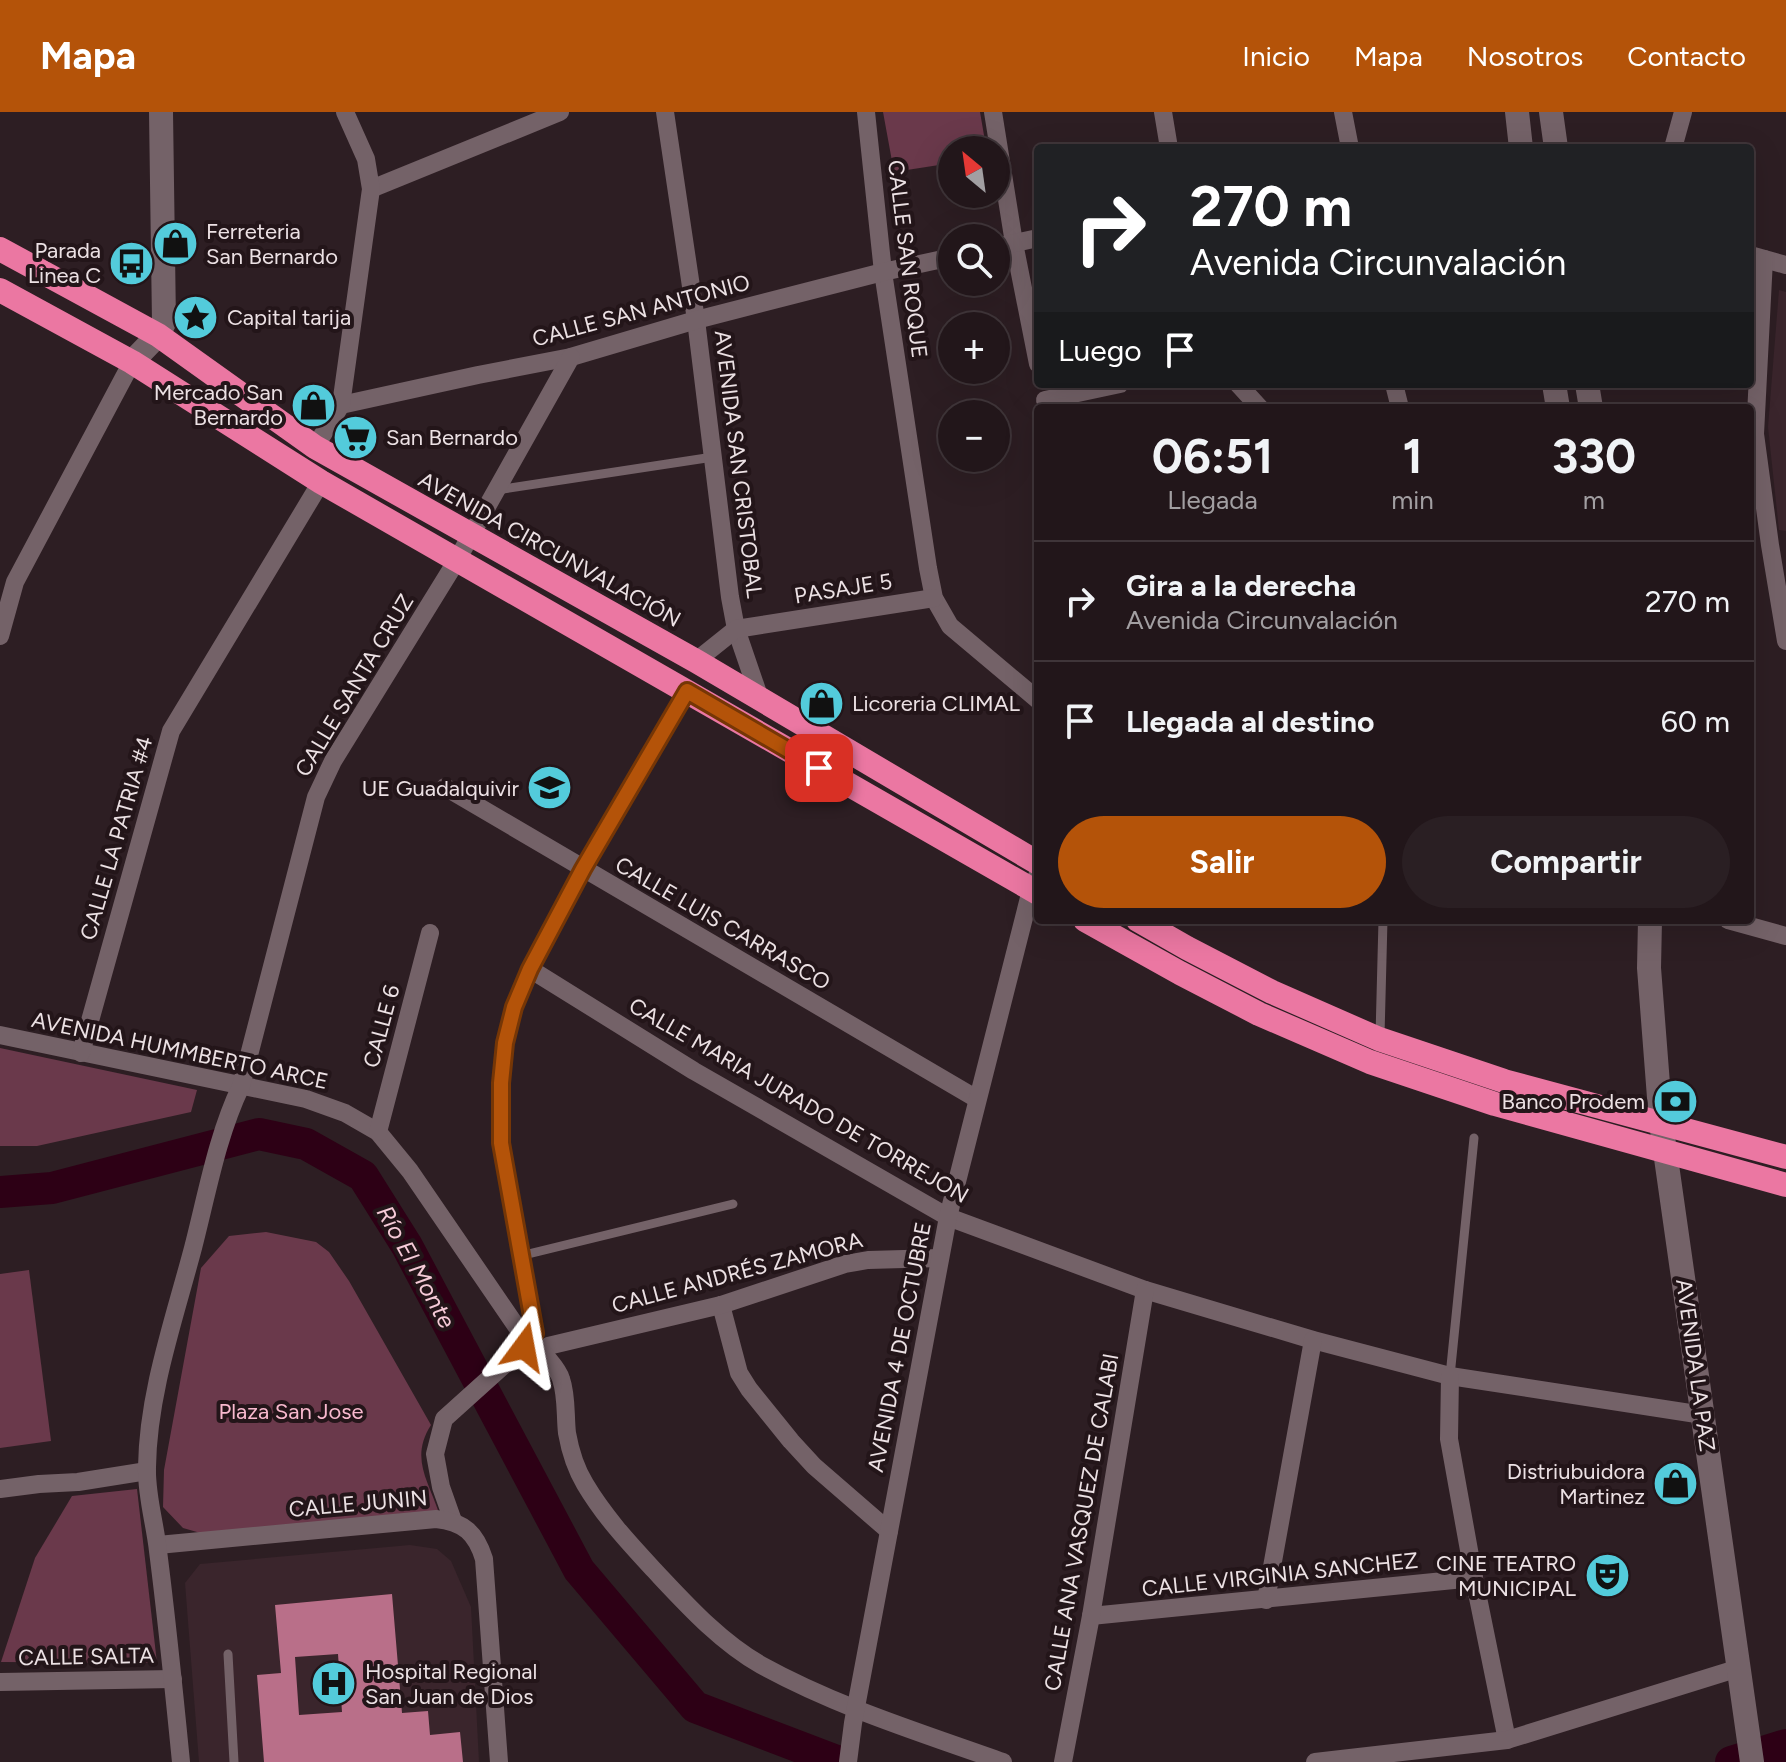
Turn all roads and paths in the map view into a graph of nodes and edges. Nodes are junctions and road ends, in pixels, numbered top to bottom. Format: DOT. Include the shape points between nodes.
graph roads {
  1 [pos="161,112"];
  2 [pos="345,112"];
  3 [pos="560,112"];
  4 [pos="665,112"];
  5 [pos="866,112"];
  6 [pos="993,112"];
  7 [pos="1163,112"];
  8 [pos="1343,112"];
  9 [pos="1517,112"];
  10 [pos="1551,112"];
  11 [pos="1683,112"];
  12 [pos="1168,144"];
  13 [pos="1349,144"];
  14 [pos="1521,144"];
  15 [pos="1555,144"];
  16 [pos="1674,144"];
  17 [pos="371,189"];
  18 [pos="1003,224"];
  19 [pos="1034,239"];
  20 [pos="1010,244"];
  21 [pos="0,249"];
  22 [pos="1757,257"];
  23 [pos="938,260"];
  24 [pos="1010,263"];
  25 [pos="1786,265"];
  26 [pos="883,272"];
  27 [pos="0,290"];
  28 [pos="696,320"];
  29 [pos="158,335"];
  30 [pos="1034,350"];
  31 [pos="571,357"];
  32 [pos="132,362"];
  33 [pos="1097,388"];
  34 [pos="1242,388"];
  35 [pos="1045,397"];
  36 [pos="1256,404"];
  37 [pos="1754,404"];
  38 [pos="341,405"];
  39 [pos="1754,438"];
  40 [pos="315,447"];
  41 [pos="713,457"];
  42 [pos="321,482"];
  43 [pos="497,490"];
  44 [pos="471,536"];
  45 [pos="1778,546"];
  46 [pos="457,560"];
  47 [pos="7,580"];
  48 [pos="934,598"];
  49 [pos="736,629"];
  50 [pos="0,636"];
  51 [pos="1786,641"];
  52 [pos="696,661"];
  53 [pos="687,691"];
  54 [pos="1034,697"];
  55 [pos="760,699"];
  56 [pos="445,787"];
  57 [pos="1034,861"];
  58 [pos="583,869"];
  59 [pos="1034,885"];
  60 [pos="1034,893"];
  61 [pos="1092,924"];
  62 [pos="1145,924"];
  63 [pos="1383,924"];
  64 [pos="1636,924"];
  65 [pos="1650,924"];
  66 [pos="1742,924"];
  67 [pos="430,933"];
  68 [pos="1786,936"];
  69 [pos="1649,968"];
  70 [pos="530,969"];
  71 [pos="0,1035"];
  72 [pos="1379,1039"];
  73 [pos="81,1053"];
  74 [pos="241,1086"];
  75 [pos="977,1099"];
  76 [pos="1661,1123"];
  77 [pos="378,1132"];
  78 [pos="1474,1138"];
  79 [pos="1666,1151"];
  80 [pos="1786,1157"];
  81 [pos="1786,1185"];
  82 [pos="733,1204"];
  83 [pos="948,1217"];
  84 [pos="520,1256"];
  85 [pos="940,1258"];
  86 [pos="1145,1290"];
  87 [pos="721,1305"];
  88 [pos="1313,1340"];
  89 [pos="536,1345"];
  90 [pos="1450,1376"];
  91 [pos="1703,1415"];
  92 [pos="147,1471"];
  93 [pos="0,1489"];
  94 [pos="453,1521"];
  95 [pos="889,1531"];
  96 [pos="158,1545"];
  97 [pos="1474,1578"];
  98 [pos="1266,1600"];
  99 [pos="1091,1616"];
  100 [pos="228,1654"];
  101 [pos="173,1679"];
  102 [pos="1741,1680"];
  103 [pos="0,1682"];
  104 [pos="854,1717"];
  105 [pos="1507,1740"];
  106 [pos="181,1762"];
  107 [pos="234,1762"];
  108 [pos="499,1762"];
  109 [pos="848,1762"];
  110 [pos="1003,1762"];
  111 [pos="1063,1762"];
  112 [pos="1315,1762"];
  113 [pos="1752,1762"];
  1 -- 29 [label="street" via="164,323"];
  2 -- 17 [label="street" via="366,159"];
  3 -- 17 [label="street"];
  4 -- 28 [label="street, AVENIDA SAN CRISTOBAL"];
  5 -- 26 [label="street, CALLE SAN ROQUE"];
  6 -- 18 [label="street"];
  7 -- 12 [label="street"];
  8 -- 13 [label="street"];
  9 -- 14 [label="street"];
  10 -- 15 [label="street"];
  11 -- 16 [label="street"];
  17 -- 38 [label="street"];
  19 -- 20 [label="street"];
  21 -- 29 [label="highway, AVENIDA CIRCUNVALACIÓN"];
  22 -- 25 [label="street"];
  22 -- 37 [label="street"];
  23 -- 26 [label="street, CALLE SAN ANTONIO"];
  24 -- 30 [label="street"];
  26 -- 28 [label="street, CALLE SAN ANTONIO"];
  26 -- 48 [label="street, CALLE SAN ROQUE"];
  27 -- 32 [label="highway"];
  28 -- 31 [label="street, CALLE SAN ANTONIO"];
  28 -- 41 [label="street, AVENIDA SAN CRISTOBAL"];
  29 -- 32 [label="street"];
  29 -- 40 [label="highway, AVENIDA CIRCUNVALACIÓN"];
  31 -- 38 [label="street, CALLE SAN ANTONIO"];
  31 -- 43 [label="street, CALLE SANTA CRUZ"];
  32 -- 42 [label="highway"];
  32 -- 47 [label="street"];
  33 -- 35 [label="street"];
  34 -- 36 [label="street"];
  38 -- 40 [label="street"];
  39 -- 45 [label="street"];
  40 -- 44 [label="highway, AVENIDA CIRCUNVALACIÓN"];
  41 -- 43 [label="lane"];
  41 -- 49 [label="street, AVENIDA SAN CRISTOBAL"];
  42 -- 46 [label="highway"];
  42 -- 73 [label="street, CALLE LA PATRIA #4" via="171,731"];
  43 -- 44 [label="street, CALLE SANTA CRUZ"];
  44 -- 46 [label="street, CALLE SANTA CRUZ"];
  44 -- 52 [label="highway, AVENIDA CIRCUNVALACIÓN"];
  45 -- 51 [label="street"];
  46 -- 53 [label="highway"];
  46 -- 74 [label="street, CALLE SANTA CRUZ" via="316,797"];
  47 -- 50 [label="street"];
  48 -- 49 [label="street, PASAJE 5"];
  48 -- 54 [label="street, CALLE SAN ROQUE" via="950,626"];
  49 -- 52 [label="street, AVENIDA SAN CRISTOBAL"];
  49 -- 55 [label="street"];
  52 -- 55 [label="highway, AVENIDA CIRCUNVALACIÓN"];
  53 -- 58 [label="street"];
  53 -- 59 [label="highway"];
  55 -- 57 [label="highway, AVENIDA CIRCUNVALACIÓN"];
  56 -- 58 [label="street, CALLE LUIS CARRASCO"];
  58 -- 70 [label="street"];
  58 -- 75 [label="street, CALLE LUIS CARRASCO"];
  60 -- 75 [label="street, AVENIDA 4 DE OCTUBRE"];
  61 -- 79 [label="highway" via="1259,1014 1370,1062 1495,1104"];
  62 -- 72 [label="highway" via="1272,992"];
  63 -- 72 [label="lane"];
  64 -- 69 [label="street, AVENIDA LA PAZ"];
  65 -- 69 [label="street, AVENIDA LA PAZ"];
  66 -- 68 [label="street"];
  67 -- 77 [label="street, CALLE 6"];
  69 -- 76 [label="street, AVENIDA LA PAZ"];
  70 -- 83 [label="street, CALLE MARIA JURADO DE TORREJON" via="694,1071"];
  70 -- 84 [label="street" via="514,1007 501,1083 501,1143"];
  71 -- 73 [label="street, AVENIDA HUMMBERTO ARCE"];
  72 -- 76 [label="highway" via="1504,1081"];
  73 -- 74 [label="street, AVENIDA HUMMBERTO ARCE"];
  74 -- 77 [label="street, AVENIDA HUMMBERTO ARCE" via="306,1099"];
  74 -- 92 [label="street, CALLE SANTA CRUZ" via="229,1111 154,1397"];
  75 -- 83 [label="street, AVENIDA 4 DE OCTUBRE"];
  76 -- 79 [label="street, AVENIDA LA PAZ"];
  76 -- 80 [label="highway"];
  77 -- 89 [label="street, AVENIDA HUMMBERTO ARCE"];
  78 -- 90 [label="lane"];
  79 -- 81 [label="highway"];
  79 -- 91 [label="street, AVENIDA LA PAZ"];
  82 -- 84 [label="lane"];
  83 -- 85 [label="street, AVENIDA 4 DE OCTUBRE"];
  83 -- 86 [label="street, CALLE MARIA JURADO DE TORREJON"];
  84 -- 89 [label="street"];
  85 -- 87 [label="street, CALLE ANDRÉS ZAMORA" via="845,1264"];
  85 -- 95 [label="street, AVENIDA 4 DE OCTUBRE"];
  86 -- 88 [label="street, CALLE MARIA JURADO DE TORREJON"];
  86 -- 99 [label="street, CALLE ANA VASQUEZ DE CALABI"];
  87 -- 89 [label="street, CALLE ANDRÉS ZAMORA"];
  87 -- 95 [label="street" via="739,1373 749,1389 798,1450"];
  88 -- 90 [label="street, CALLE MARIA JURADO DE TORREJON"];
  88 -- 98 [label="street"];
  89 -- 94 [label="street, CALLE ANDRÉS ZAMORA" via="504,1365 444,1419 435,1454"];
  89 -- 104 [label="street" via="561,1380 573,1459 606,1516 723,1637"];
  90 -- 91 [label="street, CALLE MARIA JURADO DE TORREJON"];
  90 -- 97 [label="street" via="1449,1439"];
  91 -- 102 [label="street, AVENIDA LA PAZ"];
  92 -- 93 [label="street"];
  92 -- 96 [label="street"];
  94 -- 96 [label="street, CALLE JUNIN"];
  94 -- 108 [label="street, CALLE JUNIN" via="470,1532 484,1559"];
  95 -- 104 [label="street, AVENIDA 4 DE OCTUBRE"];
  96 -- 101 [label="street"];
  97 -- 98 [label="street, CALLE VIRGINIA SANCHEZ"];
  97 -- 105 [label="street"];
  98 -- 99 [label="street, CALLE VIRGINIA SANCHEZ"];
  99 -- 111 [label="street, CALLE ANA VASQUEZ DE CALABI"];
  100 -- 107 [label="lane"];
  101 -- 103 [label="street, CALLE SALTA"];
  101 -- 106 [label="street"];
  102 -- 105 [label="street"];
  102 -- 113 [label="street, AVENIDA LA PAZ"];
  104 -- 109 [label="street, AVENIDA 4 DE OCTUBRE"];
  104 -- 110 [label="street"];
  105 -- 112 [label="street"];
}
